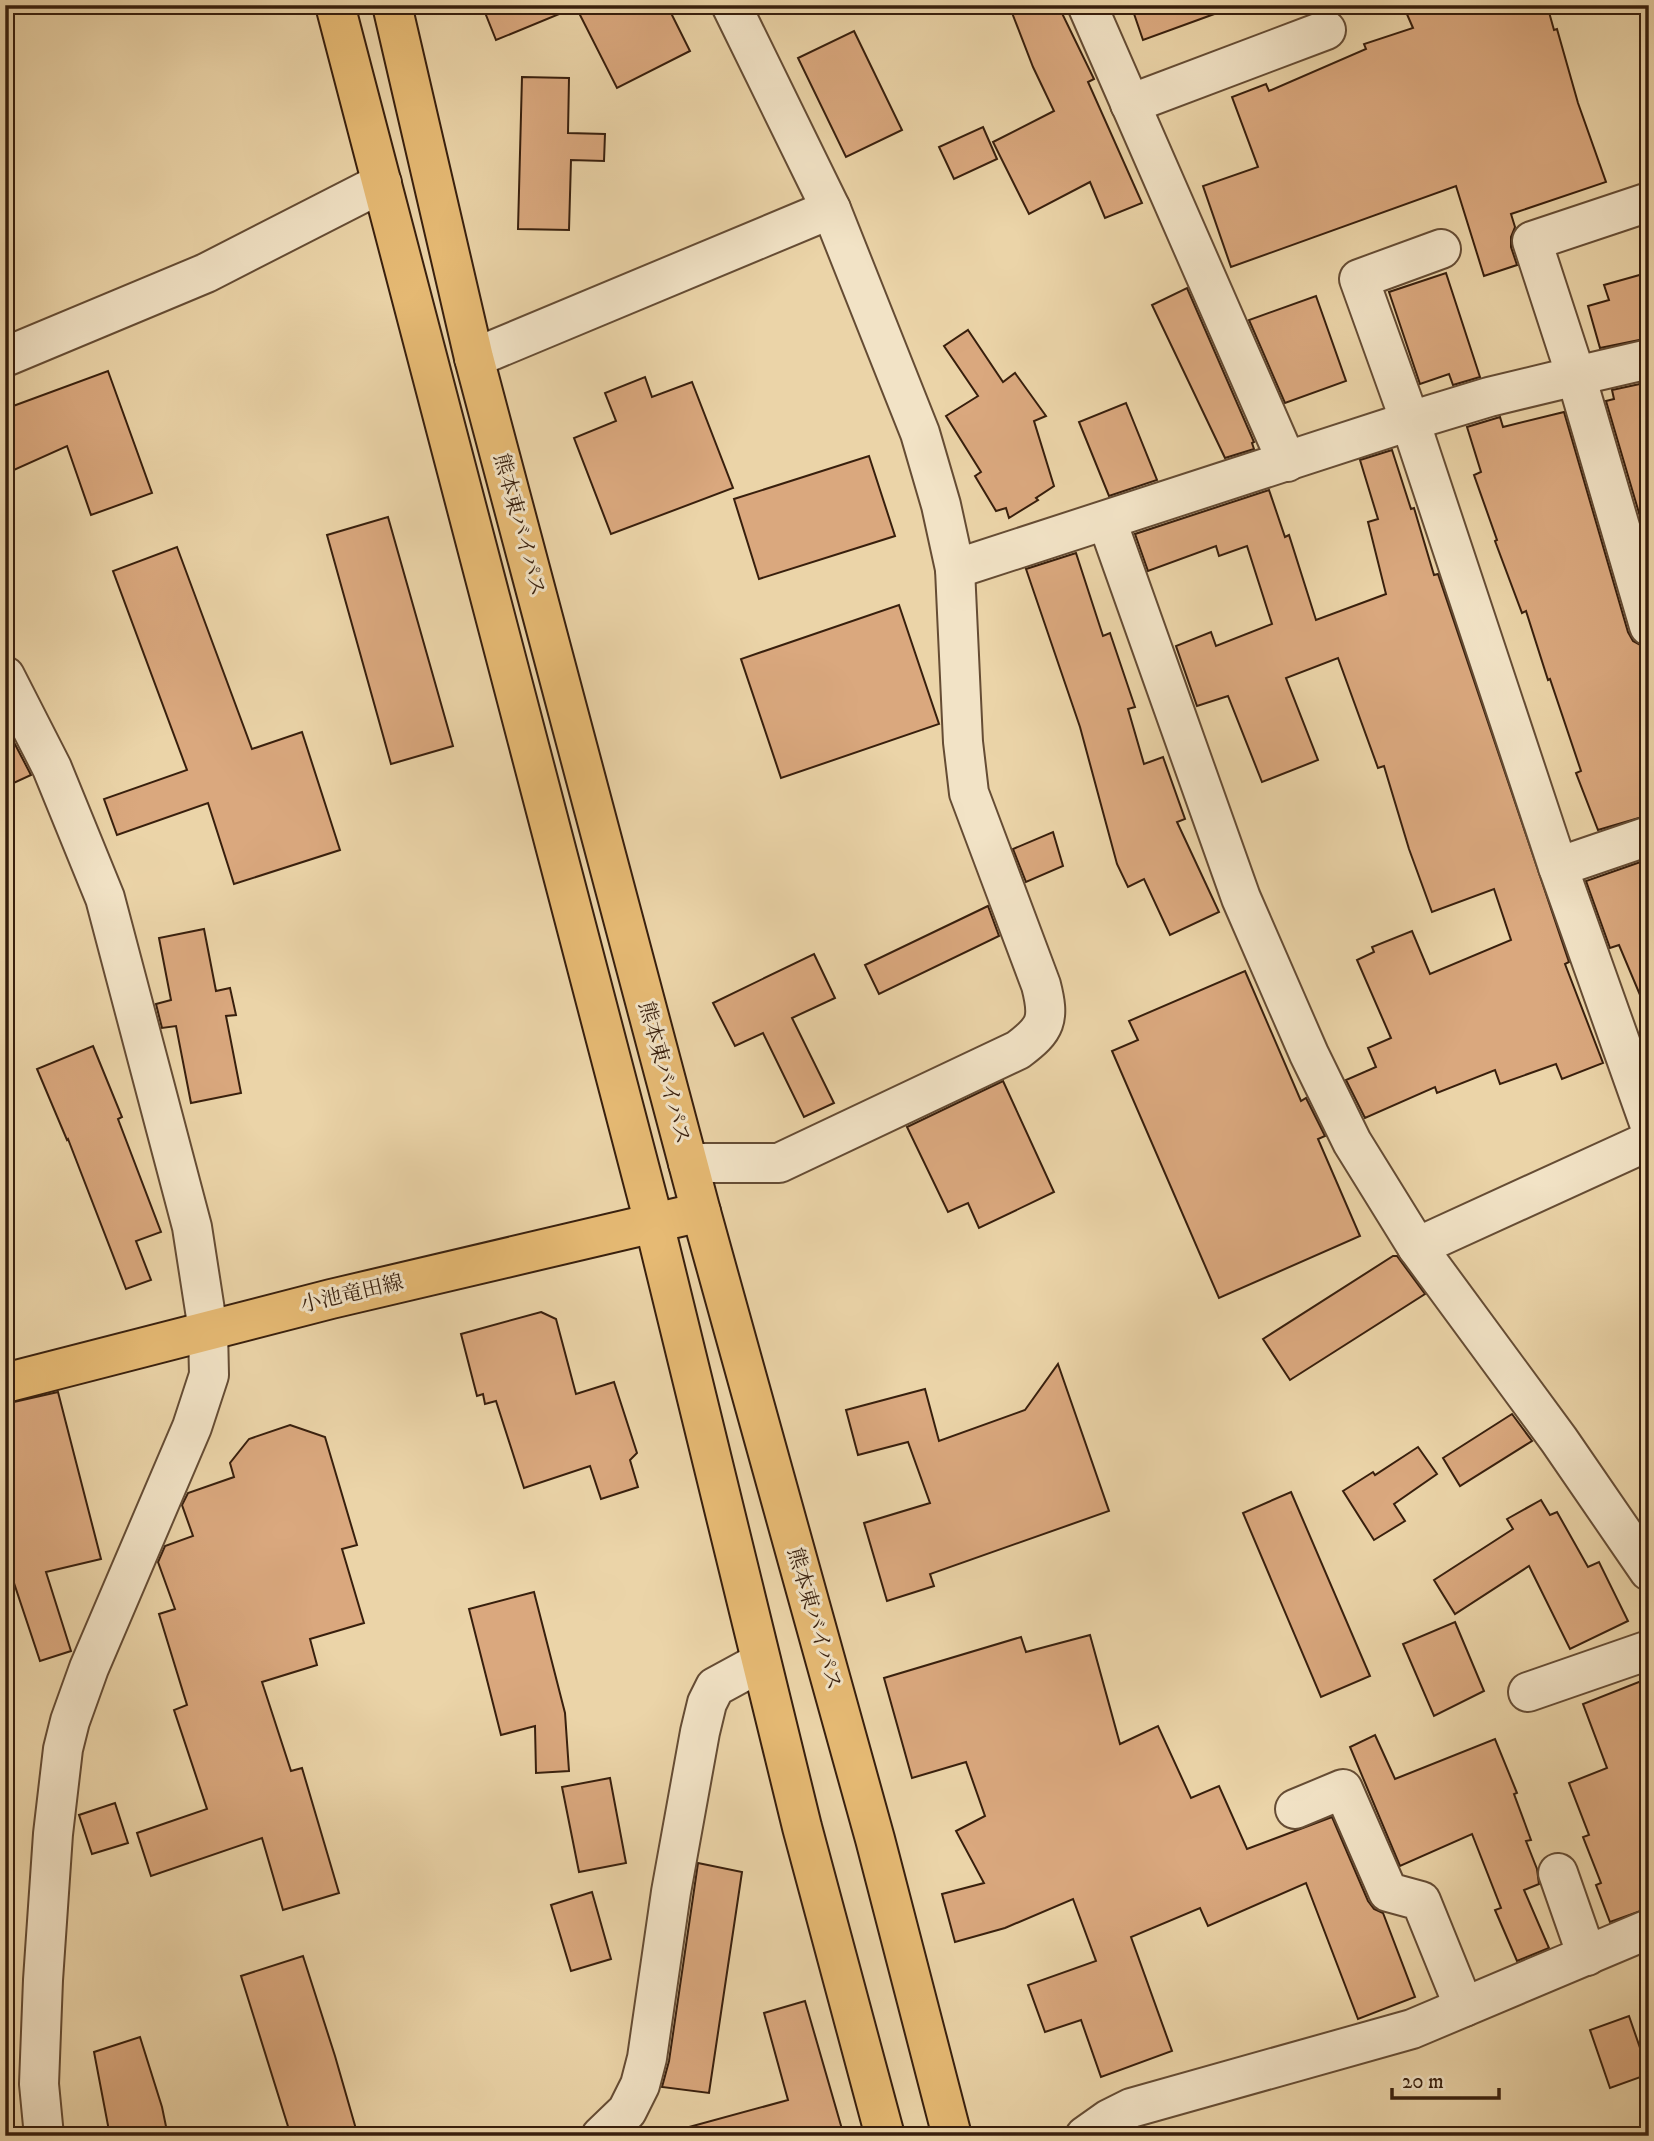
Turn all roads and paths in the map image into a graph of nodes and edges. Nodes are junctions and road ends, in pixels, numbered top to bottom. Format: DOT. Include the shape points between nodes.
graph roads {
  1 [pos="335,5"];
  2 [pos="392,5"];
  3 [pos="731,5"];
  4 [pos="1087,5"];
  5 [pos="1326,30"];
  6 [pos="1130,104"];
  7 [pos="382,183"];
  8 [pos="1649,202"];
  9 [pos="831,209"];
  10 [pos="1441,249"];
  11 [pos="5,357"];
  12 [pos="474,358"];
  13 [pos="1649,359"];
  14 [pos="1576,376"];
  15 [pos="1410,421"];
  16 [pos="1287,462"];
  17 [pos="1107,522"];
  18 [pos="956,569"];
  19 [pos="1649,626"];
  20 [pos="5,676"];
  21 [pos="1649,836"];
  22 [pos="1558,867"];
  23 [pos="1649,1123"];
  24 [pos="1649,1141"];
  25 [pos="688,1163"];
  26 [pos="701,1212"];
  27 [pos="654,1223"];
  28 [pos="1417,1247"];
  29 [pos="208,1330"];
  30 [pos="5,1382"];
  31 [pos="1649,1571"];
  32 [pos="1649,1650"];
  33 [pos="761,1662"];
  34 [pos="1649,1671"];
  35 [pos="1296,1809"];
  36 [pos="1558,1873"];
  37 [pos="1649,1929"];
  38 [pos="1587,1956"];
  39 [pos="1464,2007"];
  40 [pos="44,2136"];
  41 [pos="601,2136"];
  42 [pos="885,2136"];
  43 [pos="952,2136"];
  44 [pos="1085,2136"];
  1 -- 7 [label="main road"];
  2 -- 12 [label="main road, 熊本東バイパス"];
  3 -- 9 [label="street"];
  4 -- 6 [label="street"];
  5 -- 6 [label="street"];
  6 -- 16 [label="street"];
  7 -- 11 [label="street" via="206,273"];
  7 -- 27 [label="main road"];
  8 -- 14 [label="street" via="1532,241"];
  9 -- 12 [label="street"];
  9 -- 18 [label="street" via="920,433"];
  10 -- 15 [label="street" via="1359,279"];
  12 -- 25 [label="main road, 熊本東バイパス"];
  13 -- 14 [label="street"];
  14 -- 15 [label="street"];
  14 -- 19 [label="street"];
  15 -- 16 [label="street"];
  15 -- 22 [label="street"];
  16 -- 17 [label="street"];
  17 -- 18 [label="street"];
  17 -- 28 [label="street" via="1247,910 1352,1142"];
  18 -- 25 [label="street" via="965,773 974,809 1041,985 1045,1022 1018,1050 779,1163"];
  20 -- 29 [label="street" via="52,768 105,898 192,1227"];
  21 -- 22 [label="street"];
  22 -- 23 [label="street"];
  24 -- 28 [label="street"];
  25 -- 26 [label="main road, 熊本東バイパス"];
  26 -- 27 [label="main road, 小池竜田線"];
  26 -- 43 [label="main road, 熊本東バイパス"];
  27 -- 29 [label="main road, 小池竜田線"];
  27 -- 33 [label="main road"];
  28 -- 31 [label="street"];
  29 -- 30 [label="main road, 小池竜田線"];
  29 -- 40 [label="street" via="209,1375 192,1427 89,1668 63,1749 52,1834 43,1979 39,2084"];
  32 -- 34 [label="street" via="1528,1704"];
  33 -- 41 [label="street" via="715,1687 707,1703 671,1892 647,2058 626,2111"];
  33 -- 42 [label="main road"];
  35 -- 39 [label="street" via="1343,1789 1388,1892 1421,1901"];
  36 -- 38 [label="street"];
  37 -- 38 [label="street"];
  38 -- 39 [label="street"];
  39 -- 44 [label="street" via="1412,2029 1131,2108"];
}
